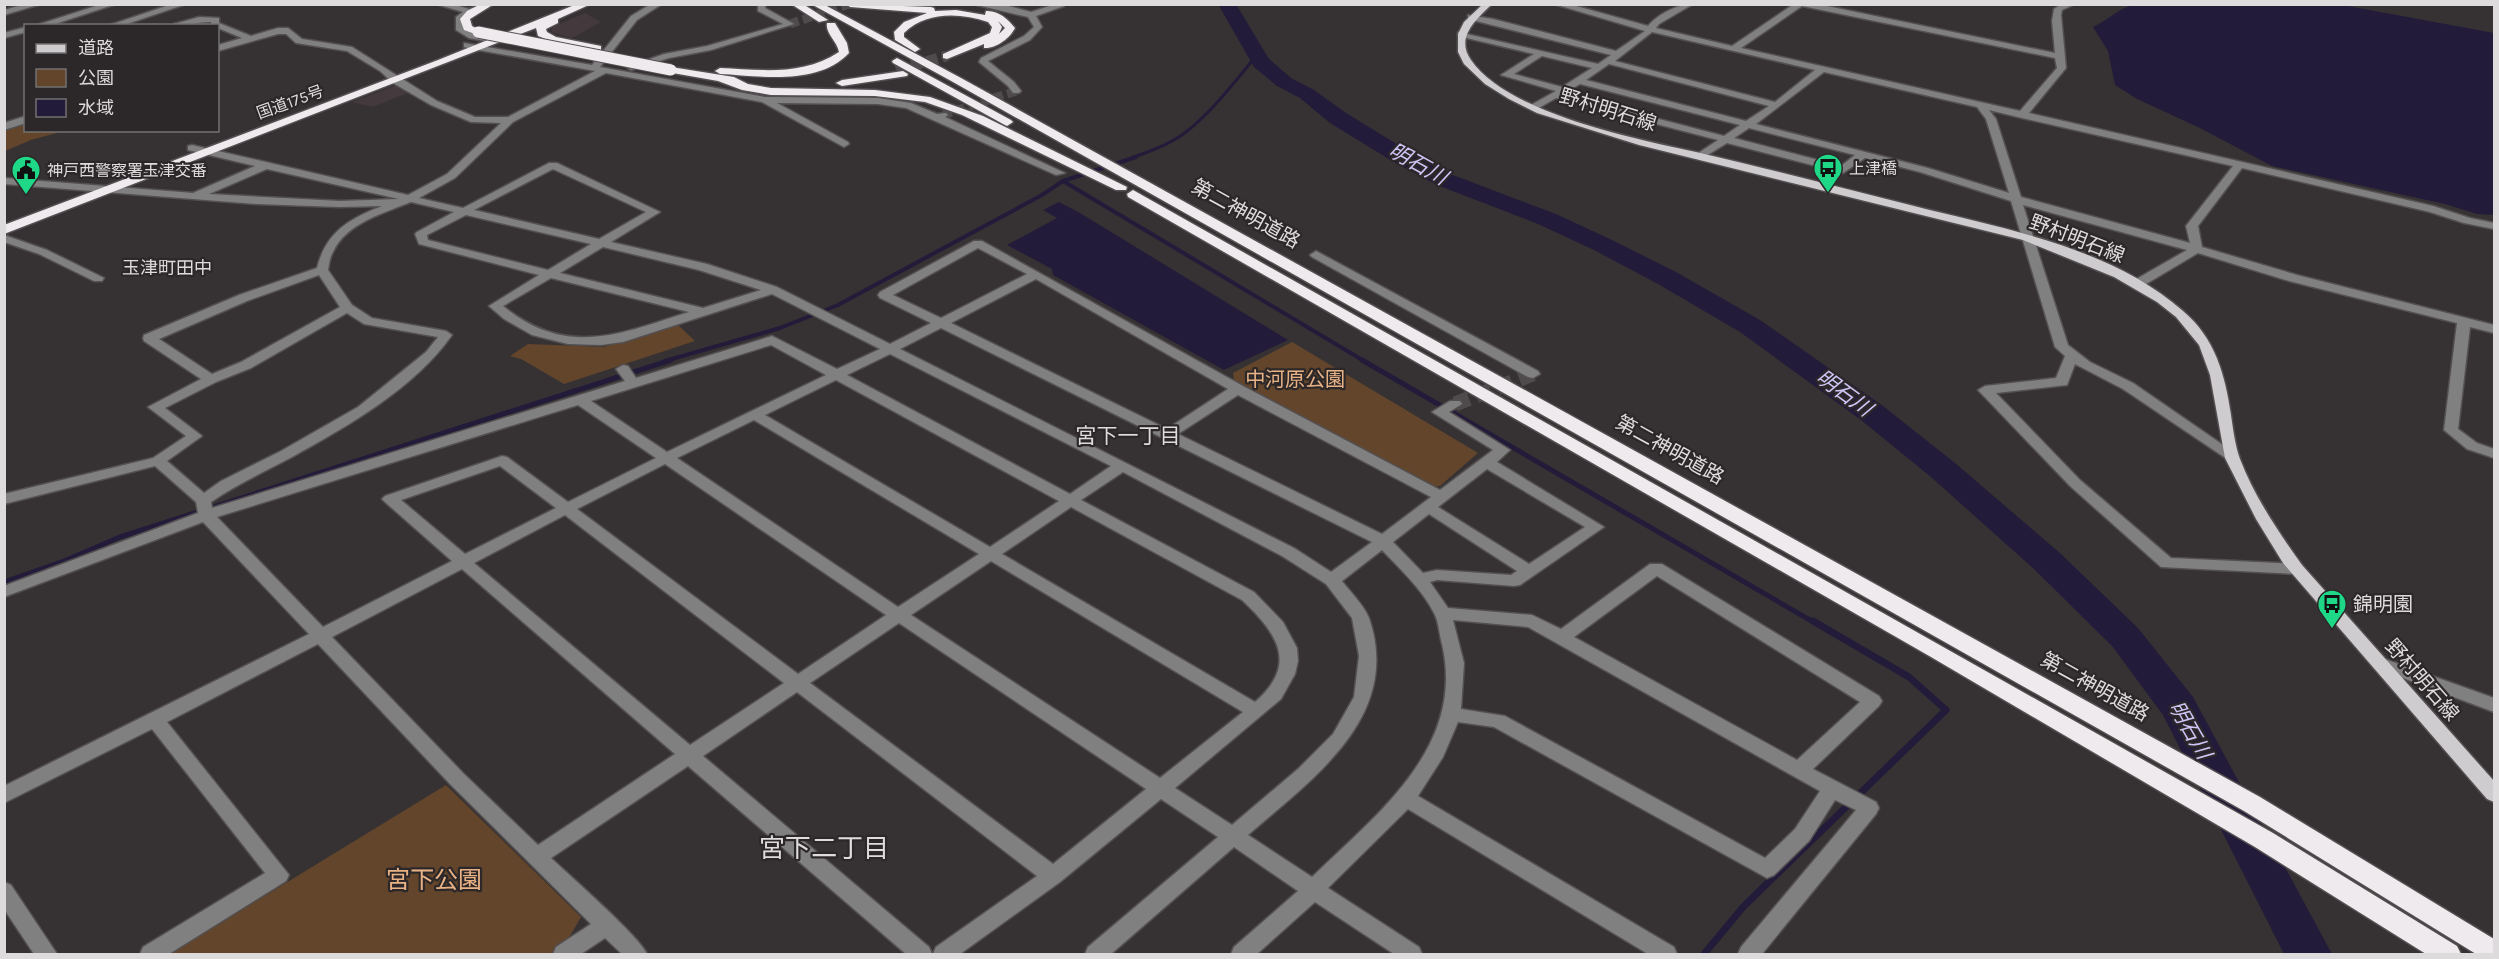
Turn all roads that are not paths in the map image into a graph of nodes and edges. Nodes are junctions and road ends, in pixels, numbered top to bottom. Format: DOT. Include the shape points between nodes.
graph roads {
  1 [pos="37,4"];
  2 [pos="112,4"];
  3 [pos="182,4"];
  4 [pos="440,4"];
  5 [pos="484,4"];
  6 [pos="490,4"];
  7 [pos="500,4"];
  8 [pos="587,4"];
  9 [pos="658,4"];
  10 [pos="762,4"];
  11 [pos="795,4"];
  12 [pos="815,4"];
  13 [pos="850,4"];
  14 [pos="977,4"];
  15 [pos="1488,4"];
  16 [pos="1558,4"];
  17 [pos="1689,4"];
  18 [pos="1802,4"];
  19 [pos="2072,4"];
  20 [pos="1060,6"];
  21 [pos="552,7"];
  22 [pos="566,9"];
  23 [pos="468,11"];
  24 [pos="4,13"];
  25 [pos="1030,15"];
  26 [pos="1471,17"];
  27 [pos="4,23"];
  28 [pos="45,24"];
  29 [pos="117,24"];
  30 [pos="183,24"];
  31 [pos="215,24"];
  32 [pos="219,25"];
  33 [pos="831,25"];
  34 [pos="24,28"];
  35 [pos="507,29"];
  36 [pos="1649,29"];
  37 [pos="24,30"];
  38 [pos="1461,34"];
  39 [pos="4,36"];
  40 [pos="481,37"];
  41 [pos="249,38"];
  42 [pos="496,41"];
  43 [pos="219,48"];
  44 [pos="1733,49"];
  45 [pos="1540,54"];
  46 [pos="1616,54"];
  47 [pos="2059,56"];
  48 [pos="613,57"];
  49 [pos="1602,64"];
  50 [pos="672,67"];
  51 [pos="600,69"];
  52 [pos="1822,69"];
  53 [pos="706,70"];
  54 [pos="618,72"];
  55 [pos="392,78"];
  56 [pos="722,79"];
  57 [pos="831,80"];
  58 [pos="957,80"];
  59 [pos="811,81"];
  60 [pos="1579,81"];
  61 [pos="1016,92"];
  62 [pos="1559,93"];
  63 [pos="765,100"];
  64 [pos="1777,105"];
  65 [pos="1981,106"];
  66 [pos="1534,107"];
  67 [pos="2022,115"];
  68 [pos="24,120"];
  69 [pos="510,120"];
  70 [pos="1747,125"];
  71 [pos="4,127"];
  72 [pos="1725,139"];
  73 [pos="844,144"];
  74 [pos="198,150"];
  75 [pos="1863,154"];
  76 [pos="1701,156"];
  77 [pos="1064,164"];
  78 [pos="2238,165"];
  79 [pos="264,166"];
  80 [pos="4,181"];
  81 [pos="92,187"];
  82 [pos="109,188"];
  83 [pos="1147,195"];
  84 [pos="194,197"];
  85 [pos="2016,199"];
  86 [pos="407,200"];
  87 [pos="462,212"];
  88 [pos="4,221"];
  89 [pos="2494,226"];
  90 [pos="4,230"];
  91 [pos="4,238"];
  92 [pos="2027,238"];
  93 [pos="599,244"];
  94 [pos="2197,249"];
  95 [pos="1316,255"];
  96 [pos="322,270"];
  97 [pos="552,273"];
  98 [pos="1036,274"];
  99 [pos="98,278"];
  100 [pos="2137,284"];
  101 [pos="773,290"];
  102 [pos="347,308"];
  103 [pos="703,312"];
  104 [pos="2463,321"];
  105 [pos="943,325"];
  106 [pos="2494,329"];
  107 [pos="892,349"];
  108 [pos="2072,354"];
  109 [pos="623,369"];
  110 [pos="838,374"];
  111 [pos="1533,374"];
  112 [pos="211,379"];
  113 [pos="632,382"];
  114 [pos="1238,389"];
  115 [pos="579,399"];
  116 [pos="1455,404"];
  117 [pos="755,415"];
  118 [pos="1168,434"];
  119 [pos="2494,454"];
  120 [pos="2232,456"];
  121 [pos="665,458"];
  122 [pos="158,461"];
  123 [pos="1486,462"];
  124 [pos="1122,466"];
  125 [pos="1440,496"];
  126 [pos="4,499"];
  127 [pos="1071,502"];
  128 [pos="1428,507"];
  129 [pos="204,508"];
  130 [pos="566,509"];
  131 [pos="1383,541"];
  132 [pos="991,554"];
  133 [pos="463,562"];
  134 [pos="2296,569"];
  135 [pos="1528,571"];
  136 [pos="1419,579"];
  137 [pos="1332,580"];
  138 [pos="4,592"];
  139 [pos="1443,613"];
  140 [pos="898,615"];
  141 [pos="319,636"];
  142 [pos="1561,638"];
  143 [pos="2382,664"];
  144 [pos="797,683"];
  145 [pos="2494,705"];
  146 [pos="1256,711"];
  147 [pos="1452,714"];
  148 [pos="156,721"];
  149 [pos="689,755"];
  150 [pos="1798,771"];
  151 [pos="1832,789"];
  152 [pos="1161,790"];
  153 [pos="2494,794"];
  154 [pos="4,795"];
  155 [pos="1406,798"];
  156 [pos="1232,836"];
  157 [pos="538,856"];
  158 [pos="1053,876"];
  159 [pos="4,891"];
  160 [pos="1312,891"];
  161 [pos="607,924"];
  162 [pos="2494,952"];
  163 [pos="46,954"];
  164 [pos="151,954"];
  165 [pos="564,954"];
  166 [pos="636,954"];
  167 [pos="921,954"];
  168 [pos="944,954"];
  169 [pos="1096,954"];
  170 [pos="1242,954"];
  171 [pos="1411,954"];
  172 [pos="1666,954"];
  173 [pos="1749,954"];
  174 [pos="2448,954"];
  1 -- 24 [label="street"];
  2 -- 28 [label="street"];
  3 -- 29 [label="street"];
  4 -- 23 [label="street"];
  5 -- 23 [label="street"];
  6 -- 40 [label="highway" via="465,19 468,28"];
  7 -- 40 [label="highway" via="477,16 475,23"];
  8 -- 22 [label="highway, 国道175号"];
  9 -- 51 [label="street" via="634,18"];
  10 -- 54 [label="street" via="760,9 790,24"];
  11 -- 33 [label="highway, 第二神明道路"];
  12 -- 58 [label="highway, 第二神明道路"];
  13 -- 58 [label="highway" via="974,11 994,14 1008,23 1007,34 996,42 949,58 994,35 996,27 992,20 970,14 945,14 909,23 899,32 899,38 947,68"];
  14 -- 25 [label="street"];
  15 -- 26 [label="main road"];
  16 -- 36 [label="street"];
  17 -- 36 [label="street"];
  18 -- 44 [label="street"];
  18 -- 47 [label="street"];
  19 -- 47 [label="street" via="2058,9 2055,17 2061,44"];
  20 -- 25 [label="street"];
  21 -- 35 [label="highway"];
  22 -- 35 [label="highway, 国道175号"];
  22 -- 42 [label="highway, 国道175号"];
  22 -- 48 [label="highway" via="541,28 542,34 597,48"];
  23 -- 40 [label="street" via="460,17 459,28"];
  25 -- 61 [label="street" via="1038,27 1027,38 983,62"];
  26 -- 38 [label="main road"];
  26 -- 46 [label="street"];
  27 -- 34 [label="street"];
  30 -- 31 [label="street" via="199,19 216,20"];
  32 -- 41 [label="street"];
  33 -- 53 [label="highway" via="843,41 844,53 832,64 788,73"];
  33 -- 77 [label="highway, 第二神明道路"];
  35 -- 40 [label="highway, 国道175号"];
  36 -- 44 [label="street"];
  36 -- 46 [label="street"];
  37 -- 39 [label="street"];
  38 -- 45 [label="street"];
  38 -- 66 [label="main road, 野村明石線" via="1462,51 1476,71 1508,95"];
  40 -- 42 [label="highway, 国道175号"];
  40 -- 48 [label="highway, bridge"];
  40 -- 51 [label="street"];
  40 -- 55 [label="highway, 国道175号"];
  40 -- 55 [label="highway, 国道175号"];
  41 -- 43 [label="street"];
  41 -- 55 [label="street" via="288,31 299,41 349,49"];
  42 -- 48 [label="highway, bridge" via="568,55"];
  44 -- 52 [label="street"];
  45 -- 49 [label="street"];
  45 -- 62 [label="street" via="1506,75"];
  46 -- 49 [label="street"];
  47 -- 67 [label="street" via="2062,68"];
  48 -- 50 [label="highway, bridge"];
  49 -- 60 [label="street"];
  49 -- 64 [label="street"];
  50 -- 53 [label="highway"];
  50 -- 56 [label="highway"];
  51 -- 54 [label="street"];
  51 -- 69 [label="street"];
  52 -- 64 [label="street"];
  52 -- 65 [label="street"];
  53 -- 59 [label="highway" via="760,79"];
  54 -- 63 [label="street"];
  55 -- 69 [label="street" via="434,103 474,120"];
  55 -- 74 [label="highway, 国道175号"];
  56 -- 57 [label="highway" via="791,86 834,84 900,72"];
  56 -- 77 [label="highway" via="738,86 781,92 925,98"];
  58 -- 83 [label="highway, 第二神明道路" via="1086,152"];
  60 -- 62 [label="street"];
  60 -- 70 [label="street"];
  62 -- 66 [label="street"];
  62 -- 72 [label="street"];
  63 -- 73 [label="street"];
  63 -- 77 [label="street" via="908,105"];
  64 -- 70 [label="street"];
  65 -- 67 [label="street"];
  65 -- 85 [label="street" via="1991,119"];
  66 -- 76 [label="main road, 野村明石線" via="1616,135"];
  67 -- 78 [label="street"];
  68 -- 71 [label="street"];
  69 -- 86 [label="street" via="451,176"];
  70 -- 72 [label="street"];
  70 -- 75 [label="street"];
  72 -- 75 [label="street" via="1843,170"];
  72 -- 76 [label="street"];
  74 -- 79 [label="street"];
  74 -- 81 [label="highway, 国道175号"];
  74 -- 82 [label="highway, 国道175号"];
  75 -- 85 [label="street"];
  76 -- 92 [label="main road, 野村明石線"];
  77 -- 83 [label="highway, 第二神明道路"];
  78 -- 89 [label="street" via="2433,208"];
  78 -- 94 [label="street" via="2192,226"];
  79 -- 84 [label="street"];
  79 -- 86 [label="street"];
  80 -- 81 [label="street"];
  81 -- 82 [label="street"];
  81 -- 88 [label="highway, 国道175号"];
  82 -- 84 [label="street"];
  82 -- 90 [label="highway, 国道175号"];
  83 -- 162 [label="highway, 第二神明道路" via="2252,804"];
  83 -- 174 [label="highway, 第二神明道路" via="2264,840"];
  84 -- 86 [label="street" via="329,205"];
  85 -- 92 [label="street"];
  85 -- 94 [label="street"];
  86 -- 87 [label="street"];
  86 -- 96 [label="street" via="364,217 342,232 327,251"];
  87 -- 93 [label="street"];
  87 -- 93 [label="street" via="553,165 654,212"];
  87 -- 97 [label="street" via="421,234 423,242"];
  91 -- 99 [label="street"];
  92 -- 100 [label="main road, 野村明石線" via="2080,256"];
  92 -- 108 [label="street" via="2062,347"];
  93 -- 97 [label="street"];
  93 -- 101 [label="street" via="703,267"];
  94 -- 100 [label="street"];
  94 -- 104 [label="street"];
  95 -- 111 [label="street"];
  96 -- 102 [label="street"];
  96 -- 112 [label="street" via="149,338"];
  97 -- 103 [label="street"];
  97 -- 103 [label="street" via="495,306 510,320 554,339 595,343"];
  98 -- 105 [label="street"];
  98 -- 105 [label="street" via="978,243 884,295"];
  98 -- 114 [label="street"];
  100 -- 120 [label="main road, 野村明石線" via="2197,332 2214,362"];
  101 -- 103 [label="street"];
  101 -- 107 [label="street"];
  102 -- 112 [label="street" via="246,365"];
  102 -- 129 [label="street" via="368,321 446,335 431,355 363,410 226,484"];
  104 -- 106 [label="street"];
  104 -- 119 [label="street" via="2451,430 2472,446"];
  105 -- 107 [label="street"];
  105 -- 118 [label="street"];
  107 -- 110 [label="street"];
  107 -- 124 [label="street"];
  108 -- 120 [label="street" via="2085,365 2128,386"];
  108 -- 134 [label="street" via="2062,382 1985,390 2075,483 2167,563"];
  109 -- 113 [label="street"];
  110 -- 113 [label="street" via="772,340"];
  110 -- 117 [label="street"];
  110 -- 127 [label="street"];
  112 -- 122 [label="street" via="154,407 195,436"];
  113 -- 115 [label="street"];
  114 -- 118 [label="street"];
  114 -- 125 [label="street"];
  115 -- 121 [label="street"];
  115 -- 129 [label="street"];
  116 -- 123 [label="street" via="1439,412 1503,450"];
  117 -- 121 [label="street"];
  117 -- 132 [label="street"];
  118 -- 131 [label="street"];
  120 -- 134 [label="main road, 野村明石線" via="2271,534"];
  121 -- 130 [label="street"];
  121 -- 140 [label="street"];
  122 -- 126 [label="street"];
  122 -- 129 [label="street"];
  123 -- 125 [label="street"];
  123 -- 135 [label="street" via="1596,527"];
  124 -- 127 [label="street"];
  124 -- 137 [label="street" via="1288,552"];
  125 -- 128 [label="street"];
  127 -- 132 [label="street"];
  127 -- 146 [label="street" via="1248,596 1272,617 1286,638 1290,664 1279,688"];
  128 -- 131 [label="street"];
  128 -- 135 [label="street"];
  129 -- 138 [label="street"];
  129 -- 141 [label="street"];
  130 -- 133 [label="street"];
  130 -- 133 [label="street" via="502,460 390,499"];
  130 -- 144 [label="street"];
  131 -- 136 [label="street"];
  131 -- 137 [label="street"];
  132 -- 140 [label="street"];
  132 -- 146 [label="street"];
  133 -- 141 [label="street"];
  133 -- 149 [label="street"];
  134 -- 143 [label="main road, 野村明石線"];
  135 -- 136 [label="street" via="1514,581 1437,575"];
  136 -- 139 [label="street"];
  137 -- 156 [label="street" via="1360,617 1368,656 1363,697 1340,739"];
  139 -- 142 [label="street" via="1532,621"];
  139 -- 147 [label="street" via="1455,663"];
  140 -- 144 [label="street"];
  140 -- 152 [label="street"];
  141 -- 148 [label="street"];
  141 -- 157 [label="street"];
  142 -- 150 [label="street"];
  142 -- 150 [label="street" via="1656,568 1873,701"];
  143 -- 145 [label="street"];
  143 -- 153 [label="main road, 野村明石線"];
  144 -- 149 [label="street"];
  144 -- 158 [label="street"];
  146 -- 152 [label="street"];
  147 -- 151 [label="street" via="1498,721 1767,869 1802,835"];
  147 -- 155 [label="street" via="1433,757"];
  148 -- 154 [label="street"];
  148 -- 164 [label="street" via="279,874"];
  149 -- 157 [label="street"];
  149 -- 167 [label="street"];
  150 -- 151 [label="street"];
  151 -- 173 [label="street" via="1869,808"];
  152 -- 156 [label="street"];
  152 -- 158 [label="street"];
  155 -- 160 [label="street"];
  155 -- 172 [label="street"];
  156 -- 160 [label="street"];
  156 -- 169 [label="street"];
  157 -- 161 [label="street"];
  158 -- 168 [label="street"];
  159 -- 163 [label="street"];
  160 -- 170 [label="street"];
  160 -- 171 [label="street"];
  161 -- 165 [label="street"];
  161 -- 166 [label="street"];
}
